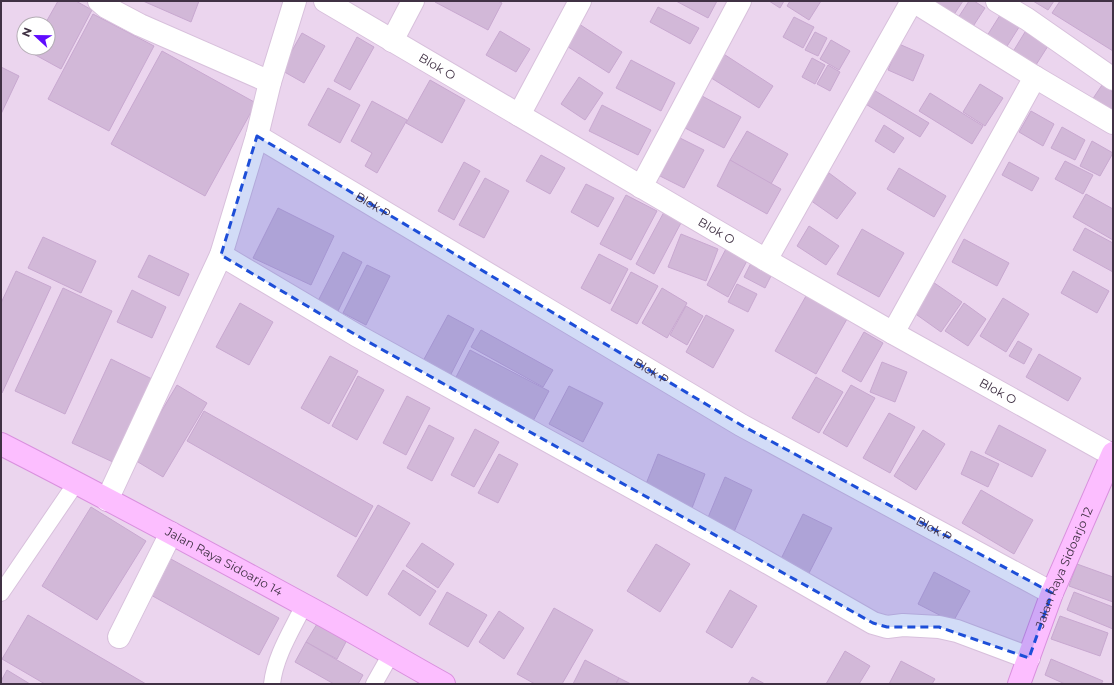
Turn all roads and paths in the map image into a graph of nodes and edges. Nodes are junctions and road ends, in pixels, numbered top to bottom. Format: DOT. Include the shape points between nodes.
graph roads {
  1 [pos="99,1"];
  2 [pos="295,1"];
  3 [pos="325,1"];
  4 [pos="413,1"];
  5 [pos="580,1"];
  6 [pos="740,1"];
  7 [pos="912,1"];
  8 [pos="997,1"];
  9 [pos="392,41"];
  10 [pos="1035,77"];
  11 [pos="1113,79"];
  12 [pos="270,82"];
  13 [pos="519,115"];
  14 [pos="1113,123"];
  15 [pos="257,136"];
  16 [pos="641,187"];
  17 [pos="221,255"];
  18 [pos="766,260"];
  19 [pos="893,333"];
  20 [pos="1,444"];
  21 [pos="1112,457"];
  22 [pos="76,483"];
  23 [pos="106,500"];
  24 [pos="171,532"];
  25 [pos="1,593"];
  26 [pos="1052,593"];
  27 [pos="304,605"];
  28 [pos="119,636"];
  29 [pos="391,654"];
  30 [pos="1029,658"];
  31 [pos="1024,682"];
  32 [pos="272,684"];
  33 [pos="374,684"];
  34 [pos="444,684"];
  1 -- 12 [label="street" via="140,25"];
  2 -- 12 [label="street"];
  3 -- 9 [label="street, Blok O"];
  4 -- 9 [label="street"];
  5 -- 13 [label="street"];
  6 -- 16 [label="street"];
  7 -- 10 [label="street"];
  7 -- 18 [label="street"];
  8 -- 11 [label="street"];
  9 -- 13 [label="street, Blok O"];
  10 -- 14 [label="street"];
  10 -- 19 [label="street"];
  12 -- 15 [label="street"];
  13 -- 16 [label="street, Blok O"];
  15 -- 17 [label="street"];
  15 -- 26 [label="street, Blok P" via="741,426"];
  16 -- 18 [label="street, Blok O"];
  17 -- 23 [label="street"];
  17 -- 30 [label="street" via="356,335 873,623 887,627 939,627"];
  18 -- 19 [label="street, Blok O"];
  19 -- 21 [label="street, Blok O"];
  20 -- 22 [label="main road, Jalan Raya Sidoarjo 14"];
  21 -- 26 [label="main road, Jalan Raya Sidoarjo 12"];
  22 -- 23 [label="main road, Jalan Raya Sidoarjo 14"];
  22 -- 25 [label="lane"];
  23 -- 24 [label="main road, Jalan Raya Sidoarjo 14"];
  24 -- 27 [label="main road, Jalan Raya Sidoarjo 14"];
  24 -- 28 [label="street"];
  26 -- 30 [label="main road, Jalan Raya Sidoarjo 12"];
  27 -- 29 [label="main road, Jalan Raya Sidoarjo 14"];
  27 -- 32 [label="lane" via="277,662"];
  29 -- 33 [label="lane"];
  29 -- 34 [label="main road, Jalan Raya Sidoarjo 14"];
  30 -- 31 [label="main road, Jalan Raya Sidoarjo 12"];
}
